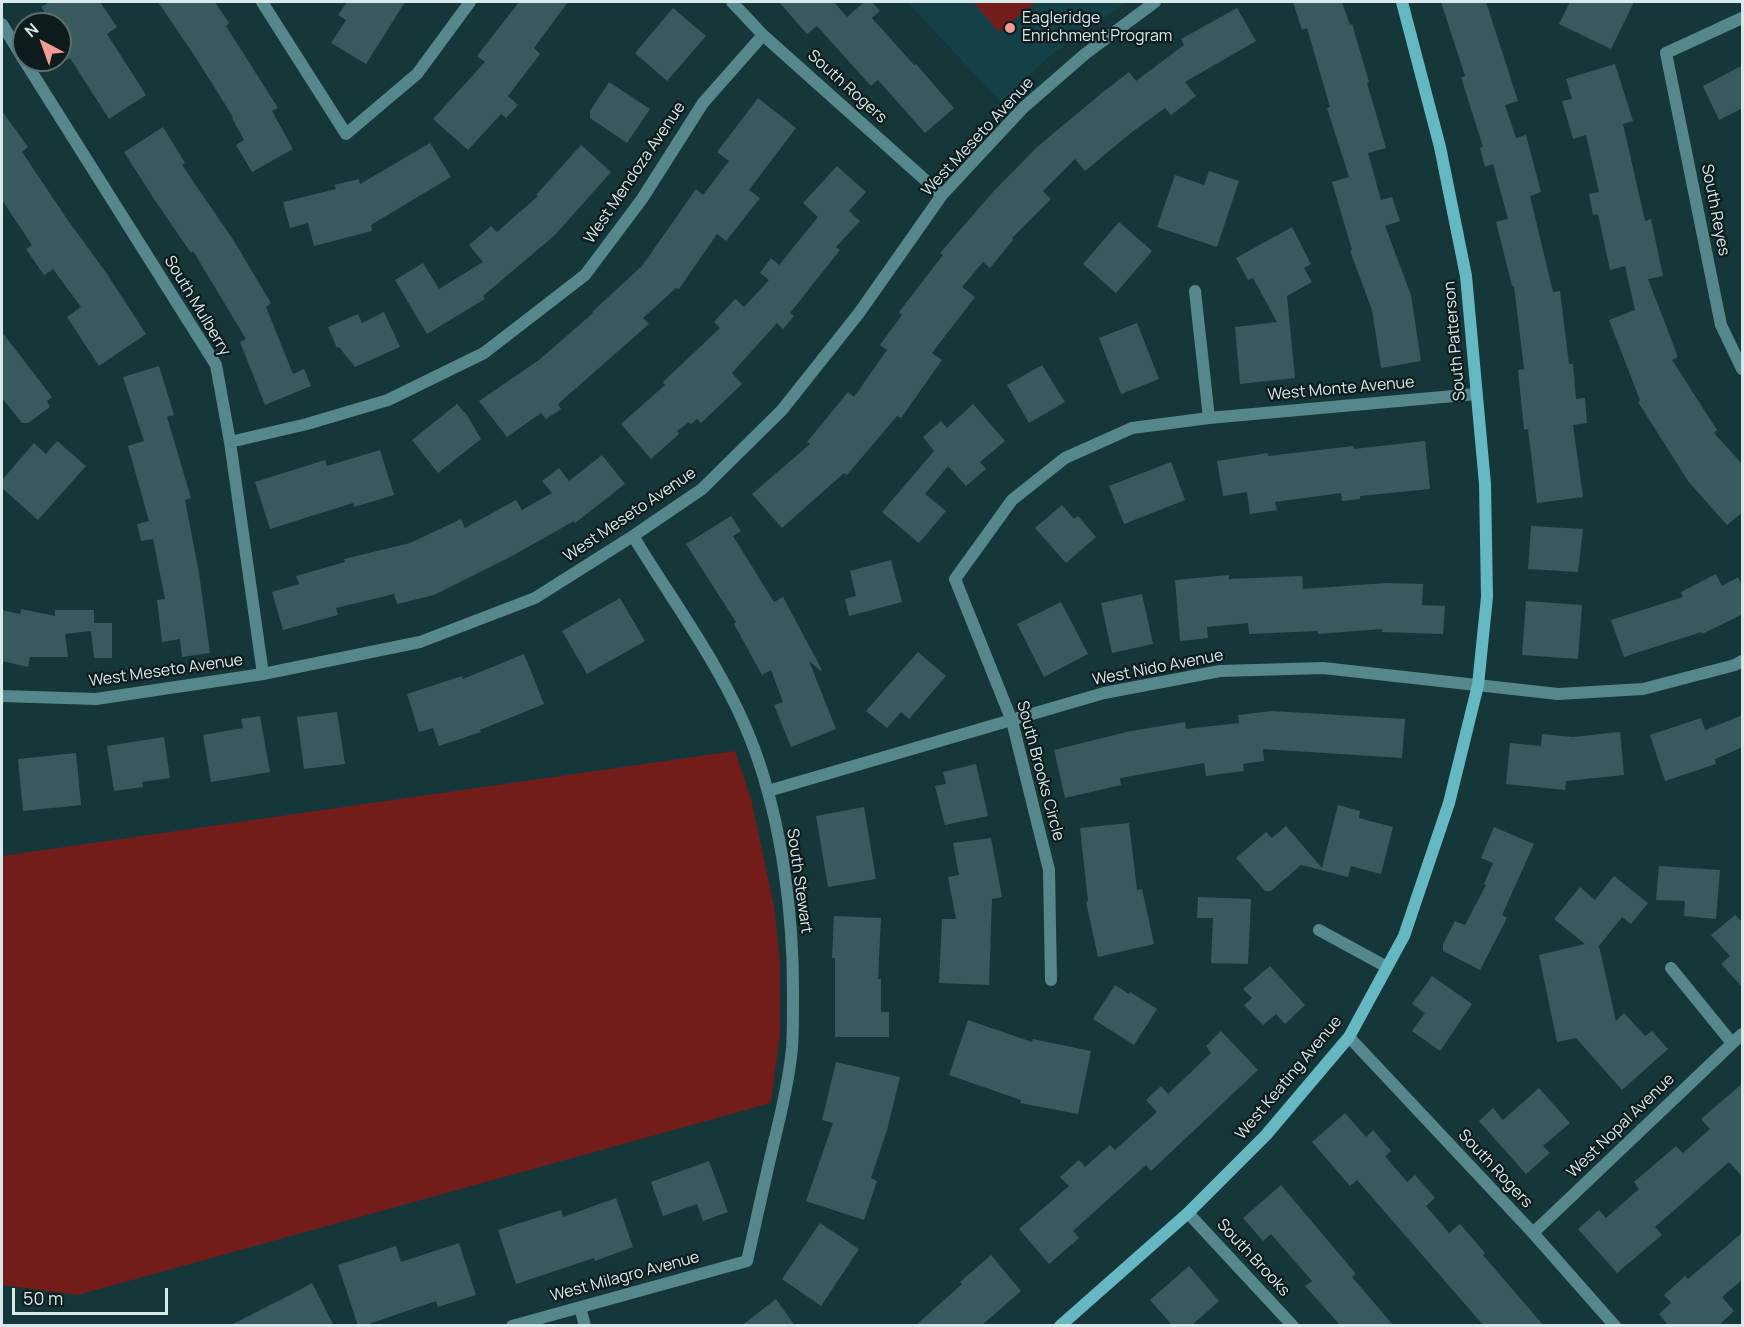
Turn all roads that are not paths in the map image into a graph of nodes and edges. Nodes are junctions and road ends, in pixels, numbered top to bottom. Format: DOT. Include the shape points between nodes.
graph roads {
  1 [pos="262,2"];
  2 [pos="470,2"];
  3 [pos="732,2"];
  4 [pos="1155,2"];
  5 [pos="1402,2"];
  6 [pos="1743,18"];
  7 [pos="2,24"];
  8 [pos="763,35"];
  9 [pos="12,40"];
  10 [pos="32,72"];
  11 [pos="942,195"];
  12 [pos="1195,291"];
  13 [pos="1743,369"];
  14 [pos="1476,394"];
  15 [pos="1209,418"];
  16 [pos="230,442"];
  17 [pos="633,536"];
  18 [pos="955,579"];
  19 [pos="1743,661"];
  20 [pos="262,674"];
  21 [pos="1478,685"];
  22 [pos="2,696"];
  23 [pos="1012,721"];
  24 [pos="768,791"];
  25 [pos="1319,930"];
  26 [pos="1387,967"];
  27 [pos="1671,968"];
  28 [pos="1052,980"];
  29 [pos="1743,1034"];
  30 [pos="1349,1037"];
  31 [pos="1732,1043"];
  32 [pos="1188,1213"];
  33 [pos="1533,1233"];
  34 [pos="747,1261"];
  35 [pos="580,1307"];
  36 [pos="512,1326"];
  37 [pos="585,1326"];
  38 [pos="1060,1326"];
  39 [pos="1293,1326"];
  40 [pos="1615,1326"];
  1 -- 2 [label="street" via="346,134 417,74"];
  3 -- 8 [label="street, South Rogers"];
  4 -- 11 [label="street, West Meseto Avenue" via="1085,54 1023,108"];
  5 -- 14 [label="street, South Patterson" via="1440,147 1466,276"];
  6 -- 13 [label="street, South Reyes" via="1666,53 1721,325"];
  7 -- 9 [label="street, South Mulberry"];
  8 -- 11 [label="street, South Rogers"];
  8 -- 16 [label="street, West Mendoza Avenue" via="703,103 642,199 585,275 484,353 388,400"];
  10 -- 16 [label="street, South Mulberry" via="216,365"];
  11 -- 17 [label="street, West Meseto Avenue" via="859,313 782,410 702,489"];
  12 -- 15 [label="street"];
  14 -- 15 [label="street, West Monte Avenue"];
  14 -- 21 [label="street, South Patterson" via="1485,484 1487,597"];
  15 -- 18 [label="street, West Monte Avenue" via="1132,429 1065,458 1012,500"];
  16 -- 20 [label="street, South Mulberry"];
  17 -- 20 [label="street, West Meseto Avenue" via="535,598 420,642"];
  17 -- 24 [label="street, South Stewart" via="734,703"];
  18 -- 23 [label="street, South Brooks Circle"];
  19 -- 21 [label="street, West Nido Avenue" via="1643,689 1558,694"];
  20 -- 22 [label="street, West Meseto Avenue" via="96,699"];
  21 -- 23 [label="street, West Nido Avenue" via="1323,668 1220,671 1104,693"];
  21 -- 26 [label="street, West Keating Avenue" via="1449,803 1404,936"];
  23 -- 24 [label="street, West Nido Avenue"];
  23 -- 28 [label="street, South Brooks Circle" via="1049,870"];
  24 -- 34 [label="street, South Stewart" via="790,912 792,1047"];
  25 -- 26 [label="street"];
  26 -- 30 [label="street, West Keating Avenue"];
  27 -- 31 [label="street"];
  29 -- 31 [label="street, West Nopal Avenue"];
  30 -- 32 [label="street, West Keating Avenue" via="1266,1135"];
  30 -- 33 [label="street, South Rogers"];
  31 -- 33 [label="street, West Nopal Avenue"];
  32 -- 38 [label="street, West Keating Avenue"];
  32 -- 39 [label="street, South Brooks"];
  33 -- 40 [label="street, South Rogers"];
  34 -- 35 [label="street, West Milagro Avenue"];
  35 -- 36 [label="street, West Milagro Avenue"];
  35 -- 37 [label="street"];
}
